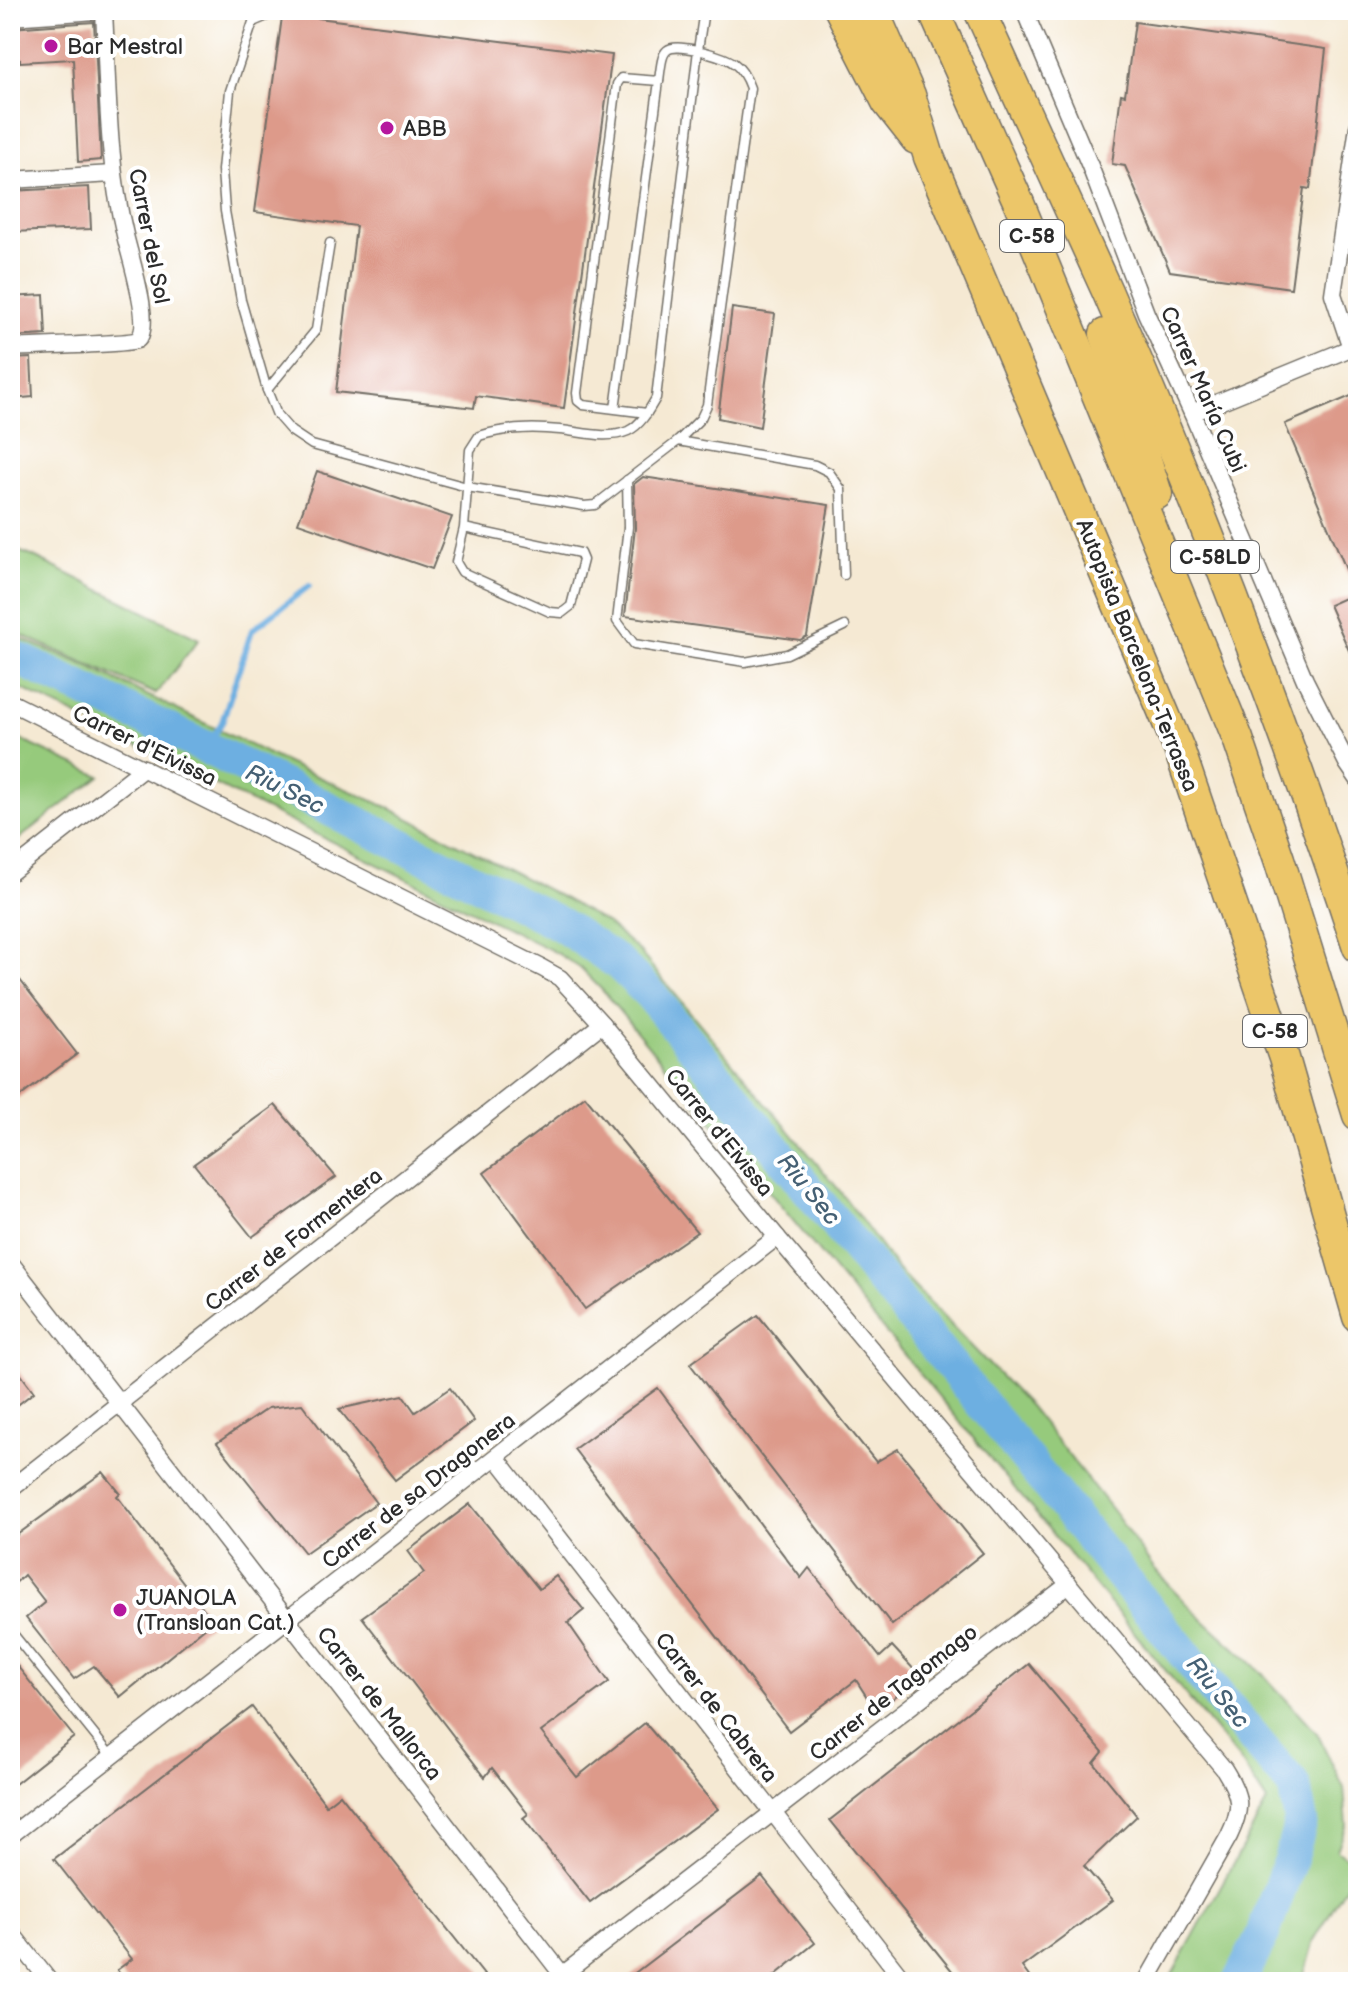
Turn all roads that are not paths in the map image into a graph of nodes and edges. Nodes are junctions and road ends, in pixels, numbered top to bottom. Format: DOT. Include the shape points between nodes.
graph roads {
  1 [pos="112,10"];
  2 [pos="281,10"];
  3 [pos="704,10"];
  4 [pos="840,10"];
  5 [pos="873,10"];
  6 [pos="933,10"];
  7 [pos="979,10"];
  8 [pos="1024,10"];
  9 [pos="104,11"];
  10 [pos="10,17"];
  11 [pos="698,50"];
  12 [pos="659,81"];
  13 [pos="1358,127"];
  14 [pos="929,157"];
  15 [pos="113,174"];
  16 [pos="1052,175"];
  17 [pos="10,180"];
  18 [pos="330,243"];
  19 [pos="1354,347"];
  20 [pos="10,348"];
  21 [pos="267,390"];
  22 [pos="615,409"];
  23 [pos="647,413"];
  24 [pos="1192,413"];
  25 [pos="678,441"];
  26 [pos="627,480"];
  27 [pos="467,487"];
  28 [pos="464,528"];
  29 [pos="844,575"];
  30 [pos="845,626"];
  31 [pos="10,702"];
  32 [pos="1238,739"];
  33 [pos="144,768"];
  34 [pos="1358,779"];
  35 [pos="1316,818"];
  36 [pos="10,873"];
  37 [pos="1358,921"];
  38 [pos="1358,947"];
  39 [pos="602,1024"];
  40 [pos="1358,1115"];
  41 [pos="777,1237"];
  42 [pos="10,1262"];
  43 [pos="1358,1317"];
  44 [pos="119,1403"];
  45 [pos="496,1457"];
  46 [pos="10,1489"];
  47 [pos="1069,1584"];
  48 [pos="288,1620"];
  49 [pos="10,1630"];
  50 [pos="112,1757"];
  51 [pos="772,1813"];
  52 [pos="10,1836"];
  53 [pos="10,1931"];
  54 [pos="562,1980"];
  55 [pos="50,1982"];
  56 [pos="905,1982"];
  57 [pos="1146,1982"];
  1 -- 9 [label="street"];
  2 -- 21 [label="lane" via="253,22 230,91 222,170 241,300"];
  3 -- 11 [label="lane"];
  4 -- 14 [label="highway" via="887,102"];
  5 -- 14 [label="highway, Autopista Barcelona-Terrassa / C-58" via="910,95"];
  6 -- 32 [label="highway, C-58" via="1018,201"];
  7 -- 16 [label="highway, C-58LD"];
  8 -- 24 [label="street, Carrer María Cubi"];
  9 -- 10 [label="street"];
  9 -- 15 [label="street, Carrer del Sol"];
  11 -- 12 [label="lane" via="666,48"];
  11 -- 23 [label="lane" via="656,398"];
  11 -- 25 [label="lane" via="732,60 745,72 750,88 710,390 701,418"];
  12 -- 22 [label="lane"];
  12 -- 22 [label="lane" via="621,78 617,84 577,393 583,405"];
  13 -- 19 [label="street" via="1333,294"];
  14 -- 43 [label="highway, Autopista Barcelona-Terrassa / C-58" via="1179,749 1284,1058"];
  15 -- 17 [label="street"];
  15 -- 20 [label="street, Carrer del Sol" via="143,332 125,344"];
  16 -- 32 [label="highway"];
  16 -- 35 [label="highway, C-58LD" via="1175,457"];
  18 -- 21 [label="lane" via="316,330"];
  19 -- 24 [label="street"];
  21 -- 27 [label="lane" via="277,415 312,445"];
  22 -- 23 [label="lane"];
  23 -- 27 [label="lane" via="631,430 611,436 501,429 479,436 470,450"];
  24 -- 34 [label="street, Carrer María Cubi" via="1305,680"];
  25 -- 26 [label="lane"];
  25 -- 29 [label="lane" via="815,465 829,472 841,489"];
  26 -- 27 [label="lane" via="595,505 584,506"];
  26 -- 30 [label="lane" via="628,527 617,621 634,644 745,662 787,654"];
  27 -- 28 [label="lane"];
  28 -- 28 [label="lane" via="456,562 462,572 550,612 562,613 571,606 583,560 580,553"];
  31 -- 33 [label="street, Carrer d'Eivissa"];
  32 -- 40 [label="highway, C-58"];
  33 -- 36 [label="street"];
  33 -- 39 [label="street, Carrer d'Eivissa" via="560,978"];
  35 -- 37 [label="highway"];
  35 -- 38 [label="highway, C-58LD"];
  39 -- 41 [label="street, Carrer d'Eivissa"];
  39 -- 44 [label="street, Carrer de Formentera"];
  41 -- 45 [label="street, Carrer de sa Dragonera"];
  41 -- 47 [label="street, Carrer d'Eivissa"];
  42 -- 44 [label="street, Carrer de Mallorca"];
  44 -- 46 [label="street, Carrer de Formentera"];
  44 -- 48 [label="street, Carrer de Mallorca"];
  45 -- 48 [label="street, Carrer de sa Dragonera"];
  45 -- 51 [label="street, Carrer de Cabrera"];
  47 -- 51 [label="street, Carrer de Tagomago"];
  47 -- 57 [label="street, Carrer d'Eivissa" via="1224,1769 1240,1803 1233,1828"];
  48 -- 50 [label="street, Carrer de sa Dragonera"];
  48 -- 54 [label="street, Carrer de Mallorca"];
  49 -- 50 [label="lane"];
  50 -- 52 [label="street, Carrer de sa Dragonera"];
  51 -- 54 [label="street, Carrer de Tagomago"];
  51 -- 56 [label="street, Carrer de Cabrera"];
  53 -- 55 [label="street"];
}
